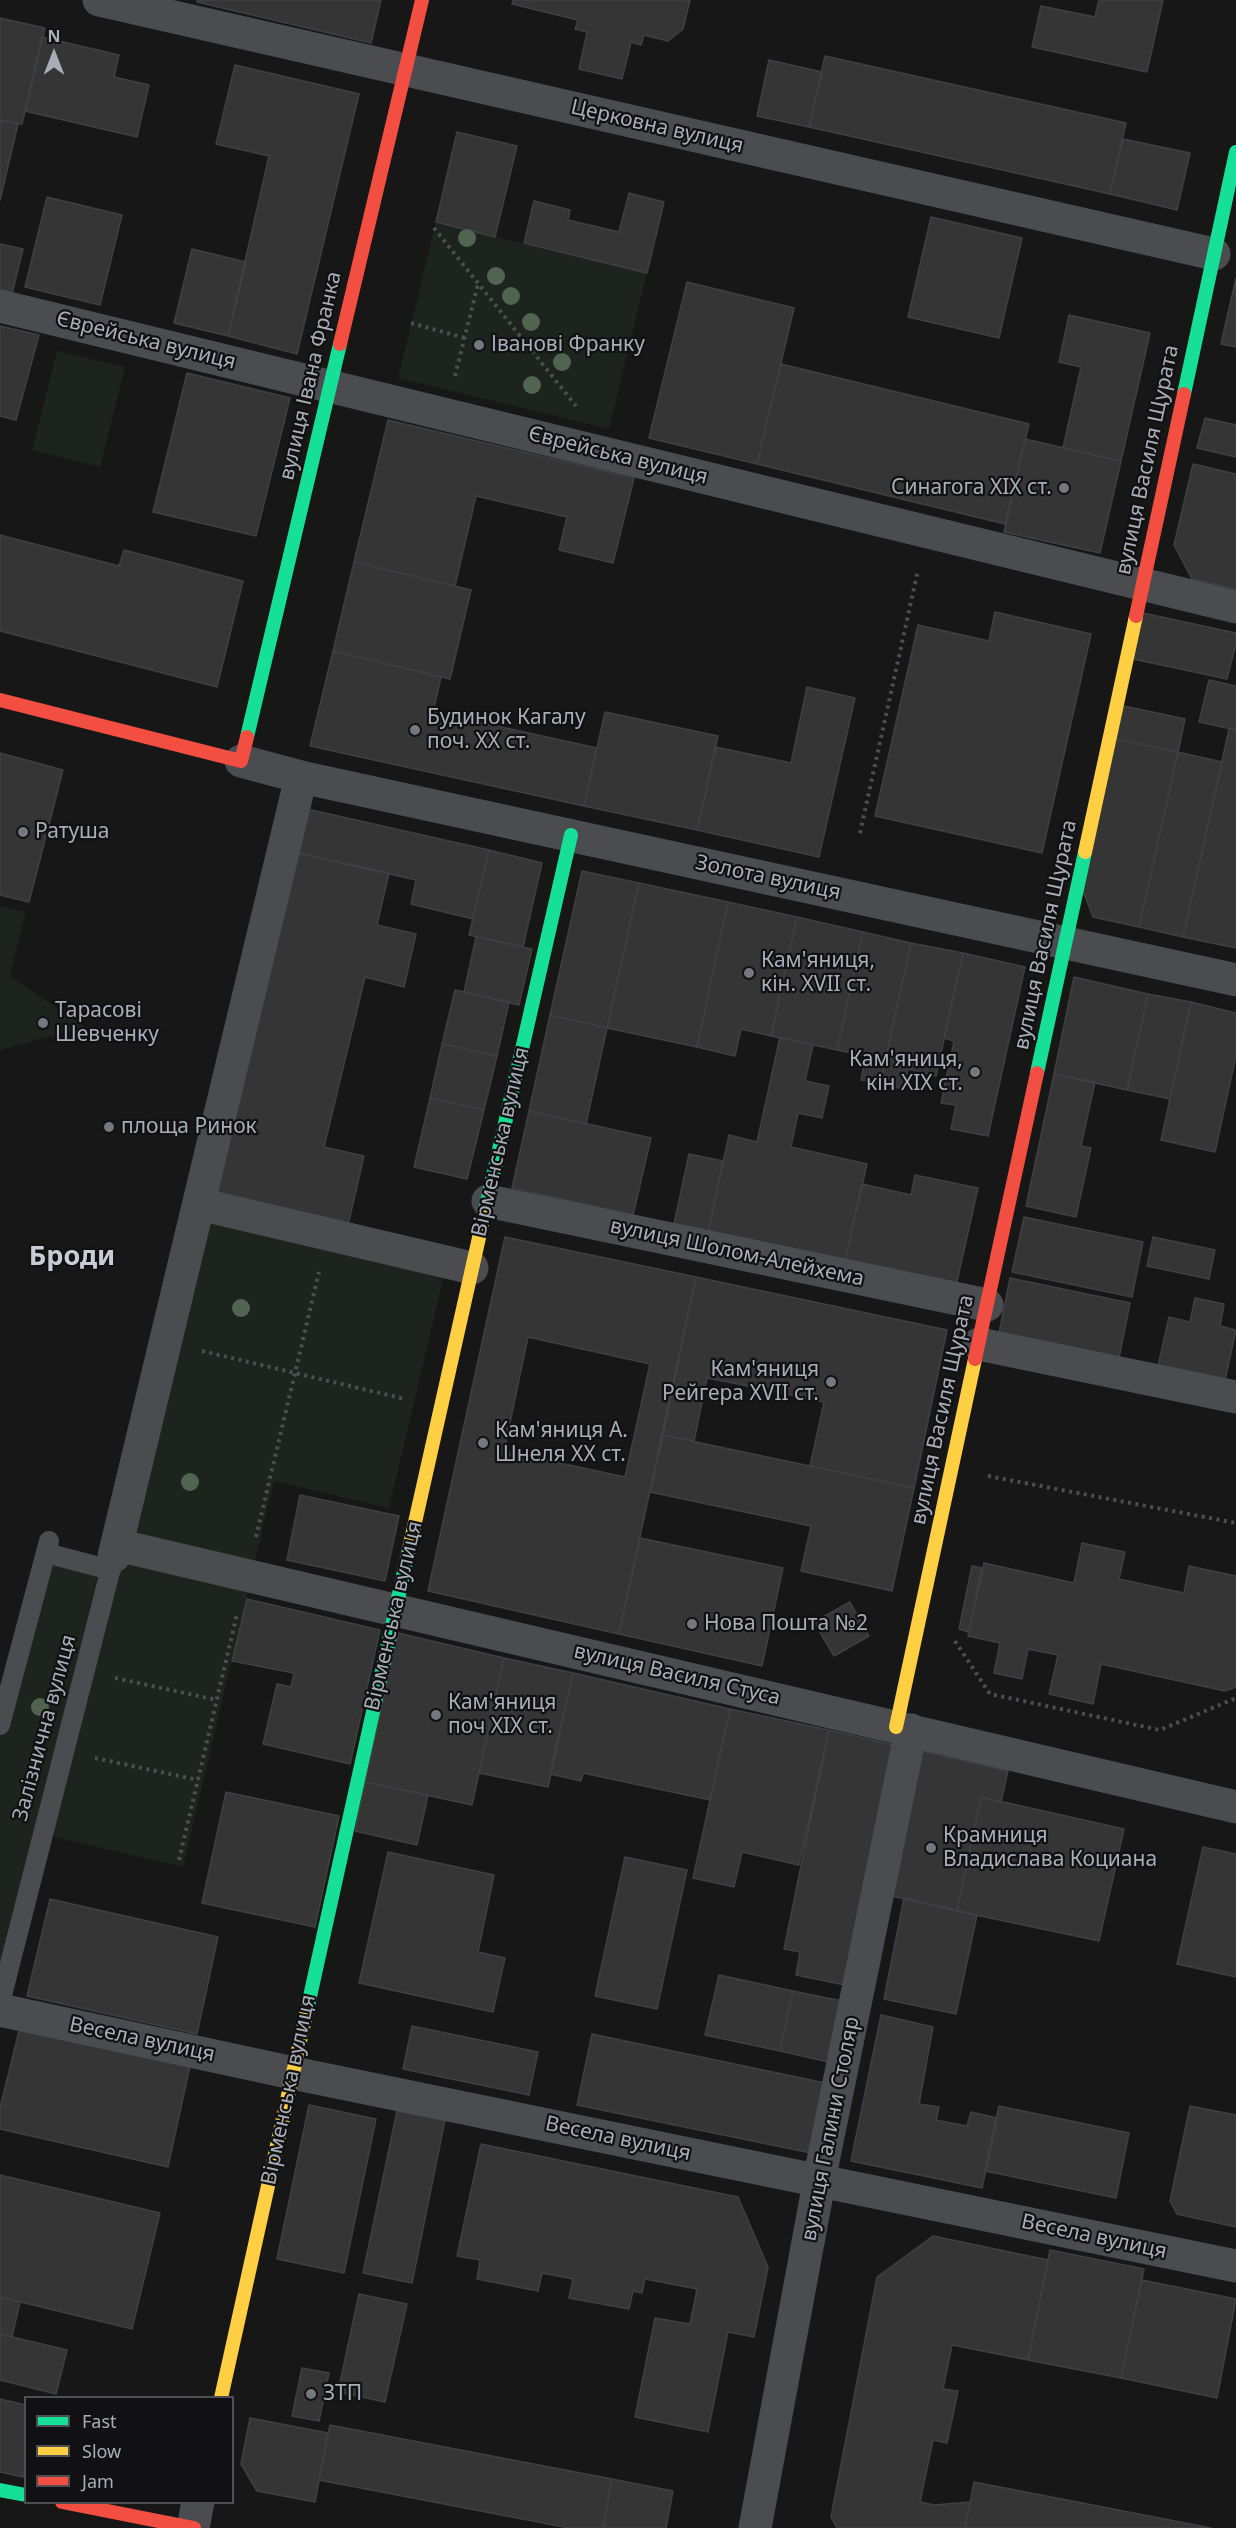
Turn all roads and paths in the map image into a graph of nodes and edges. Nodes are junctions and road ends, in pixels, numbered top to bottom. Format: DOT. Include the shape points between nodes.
graph roads {
  1 [pos="99,0"];
  2 [pos="422,0"];
  3 [pos="406,70"];
  4 [pos="1236,152"];
  5 [pos="434,228"];
  6 [pos="1222,250"];
  7 [pos="478,284"];
  8 [pos="0,306"];
  9 [pos="411,323"];
  10 [pos="465,338"];
  11 [pos="453,381"];
  12 [pos="330,386"];
  13 [pos="578,407"];
  14 [pos="927,532"];
  15 [pos="1143,584"];
  16 [pos="1236,607"];
  17 [pos="0,700"];
  18 [pos="240,761"];
  19 [pos="301,777"];
  20 [pos="860,833"];
  21 [pos="571,835"];
  22 [pos="1066,943"];
  23 [pos="1236,980"];
  24 [pos="488,1201"];
  25 [pos="199,1204"];
  26 [pos="472,1268"];
  27 [pos="987,1305"];
  28 [pos="166,1343"];
  29 [pos="979,1344"];
  30 [pos="1236,1397"];
  31 [pos="441,1407"];
  32 [pos="984,1487"];
  33 [pos="1236,1523"];
  34 [pos="114,1557"];
  35 [pos="395,1609"];
  36 [pos="951,1635"];
  37 [pos="111,1677"];
  38 [pos="1236,1698"];
  39 [pos="217,1700"];
  40 [pos="0,1725"];
  41 [pos="904,1729"];
  42 [pos="92,1757"];
  43 [pos="198,1780"];
  44 [pos="1236,1807"];
  45 [pos="0,2003"];
  46 [pos="0,2010"];
  47 [pos="293,2073"];
  48 [pos="820,2180"];
  49 [pos="1236,2266"];
  50 [pos="221,2396"];
  51 [pos="0,2490"];
  52 [pos="24,2495"];
  53 [pos="72,2504"];
  54 [pos="198,2504"];
  55 [pos="194,2528"];
  56 [pos="755,2528"];
  1 -- 3 [label="street, Церковна вулиця"];
  2 -- 3 [label="street, вулиця Івана Франка"];
  3 -- 6 [label="street, Церковна вулиця"];
  3 -- 12 [label="street, вулиця Івана Франка"];
  4 -- 6 [label="street, вулиця Василя Щурата"];
  5 -- 7 [label="path"];
  6 -- 15 [label="street, вулиця Василя Щурата"];
  7 -- 10 [label="path"];
  7 -- 13 [label="path"];
  8 -- 12 [label="street, Єврейська вулиця"];
  9 -- 10 [label="path"];
  10 -- 11 [label="path"];
  12 -- 14 [label="street, Єврейська вулиця"];
  12 -- 18 [label="street, вулиця Івана Франка"];
  14 -- 15 [label="street, Єврейська вулиця"];
  14 -- 20 [label="path"];
  15 -- 16 [label="street, Єврейська вулиця"];
  15 -- 22 [label="street, вулиця Василя Щурата"];
  17 -- 18 [label="street"];
  18 -- 19 [label="street, Золота вулиця"];
  19 -- 21 [label="street, Золота вулиця"];
  19 -- 25 [label="street"];
  21 -- 22 [label="street, Золота вулиця"];
  21 -- 24 [label="street, Вірменська вулиця"];
  22 -- 23 [label="street, Золота вулиця"];
  22 -- 27 [label="street, вулиця Василя Щурата"];
  24 -- 26 [label="street, Вірменська вулиця"];
  24 -- 27 [label="street, вулиця Шолом-Алейхема"];
  25 -- 26 [label="street"];
  25 -- 28 [label="street"];
  26 -- 31 [label="street, Вірменська вулиця"];
  27 -- 29 [label="street, вулиця Василя Щурата"];
  28 -- 31 [label="path"];
  28 -- 34 [label="street"];
  29 -- 30 [label="street"];
  29 -- 41 [label="street, вулиця Василя Щурата"];
  31 -- 35 [label="street, Вірменська вулиця"];
  32 -- 33 [label="path" via="986,1475"];
  34 -- 35 [label="street, вулиця Василя Стуса" via="252,1575"];
  34 -- 40 [label="lane" via="47,1547"];
  34 -- 45 [label="lane, Залізнична вулиця"];
  35 -- 41 [label="street, вулиця Василя Стуса"];
  35 -- 47 [label="street, Вірменська вулиця"];
  36 -- 38 [label="path" via="990,1694 1160,1730"];
  37 -- 39 [label="path"];
  41 -- 44 [label="street, вулиця Василя Стуса"];
  41 -- 48 [label="street, вулиця Галини Столяр"];
  42 -- 43 [label="path"];
  46 -- 47 [label="street, Весела вулиця"];
  47 -- 48 [label="street, Весела вулиця"];
  47 -- 50 [label="street, Вірменська вулиця"];
  48 -- 49 [label="street, Весела вулиця"];
  48 -- 56 [label="street, вулиця Галини Столяр"];
  51 -- 52 [label="street"];
  53 -- 55 [label="street"];
  54 -- 55 [label="street"];
}
